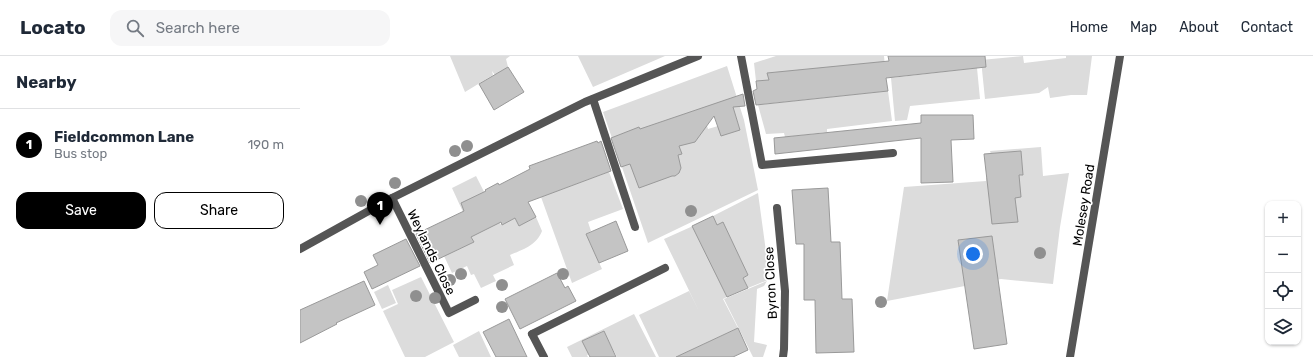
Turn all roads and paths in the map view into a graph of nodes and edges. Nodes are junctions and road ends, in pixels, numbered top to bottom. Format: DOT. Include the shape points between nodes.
graph roads {
  1 [pos="698,56"];
  2 [pos="741,56"];
  3 [pos="1120,56"];
  4 [pos="593,99"];
  5 [pos="893,153"];
  6 [pos="392,198"];
  7 [pos="777,208"];
  8 [pos="635,227"];
  9 [pos="300,249"];
  10 [pos="665,268"];
  11 [pos="475,300"];
  12 [pos="544,357"];
  13 [pos="783,357"];
  14 [pos="1070,357"];
  1 -- 4 [label="street"];
  2 -- 5 [label="street" via="762,165"];
  3 -- 14 [label="street, Molesey Road"];
  4 -- 6 [label="street"];
  4 -- 8 [label="street"];
  6 -- 9 [label="street"];
  6 -- 11 [label="street, Weylands Close" via="449,313"];
  7 -- 13 [label="street, Byron Close" via="785,292"];
  10 -- 12 [label="street" via="532,334"];
}
